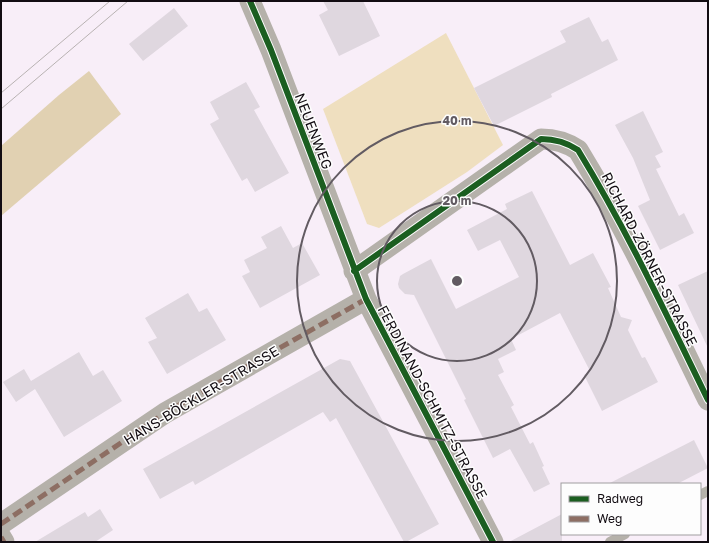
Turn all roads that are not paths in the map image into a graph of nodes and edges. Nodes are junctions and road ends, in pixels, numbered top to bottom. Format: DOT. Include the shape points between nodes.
graph roads {
  1 [pos="250,1"];
  2 [pos="354,271"];
  3 [pos="366,299"];
  4 [pos="708,400"];
  5 [pos="1,524"];
  6 [pos="623,535"];
  7 [pos="1,537"];
  8 [pos="4,542"];
  9 [pos="493,542"];
  10 [pos="610,542"];
  1 -- 2 [label="street, NEUENWEG"];
  2 -- 3 [label="street, FERDINAND-SCHMITZ-STRASSE"];
  2 -- 4 [label="street, RICHARD-ZÖRNER-STRASSE" via="541,140 558,140 569,144 578,150 590,169"];
  3 -- 5 [label="street, HANS-BÖCKLER-STRASSE" via="165,413"];
  3 -- 9 [label="street, FERDINAND-SCHMITZ-STRASSE"];
  6 -- 10 [label="lane"];
  7 -- 8 [label="street"];
}
